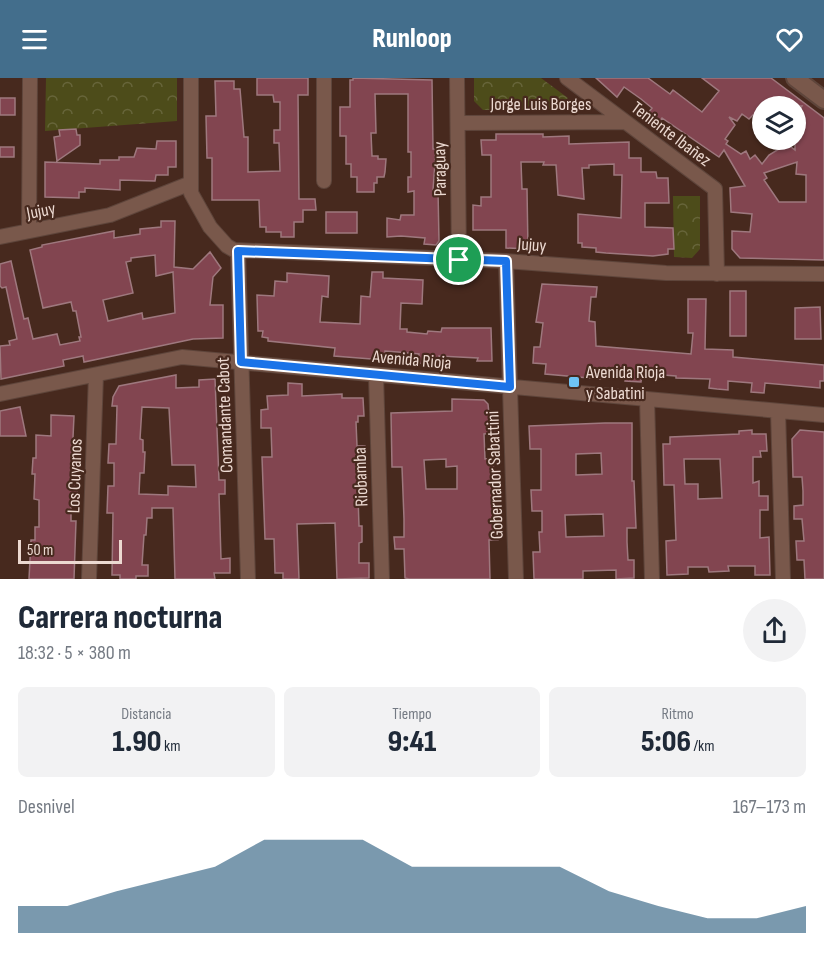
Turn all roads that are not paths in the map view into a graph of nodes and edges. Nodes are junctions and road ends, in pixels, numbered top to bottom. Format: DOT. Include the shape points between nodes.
graph roads {
  1 [pos="30,78"];
  2 [pos="191,78"];
  3 [pos="324,78"];
  4 [pos="457,78"];
  5 [pos="567,78"];
  6 [pos="795,78"];
  7 [pos="824,100"];
  8 [pos="625,122"];
  9 [pos="458,123"];
  10 [pos="324,181"];
  11 [pos="191,183"];
  12 [pos="29,231"];
  13 [pos="0,237"];
  14 [pos="238,251"];
  15 [pos="459,260"];
  16 [pos="506,261"];
  17 [pos="717,274"];
  18 [pos="824,274"];
  19 [pos="241,362"];
  20 [pos="96,375"];
  21 [pos="376,375"];
  22 [pos="510,387"];
  23 [pos="0,394"];
  24 [pos="647,399"];
  25 [pos="778,411"];
  26 [pos="824,415"];
  27 [pos="89,579"];
  28 [pos="248,579"];
  29 [pos="382,579"];
  30 [pos="516,579"];
  31 [pos="652,579"];
  32 [pos="783,579"];
  1 -- 12 [label="street"];
  2 -- 11 [label="street"];
  3 -- 10 [label="street"];
  4 -- 9 [label="street, Paraguay"];
  5 -- 8 [label="street, Teniente Ibañez"];
  6 -- 7 [label="street"];
  8 -- 9 [label="street, Jorge Luis Borges"];
  8 -- 17 [label="street, Teniente Ibañez" via="715,189"];
  9 -- 15 [label="street, Paraguay"];
  11 -- 12 [label="street, Jujuy" via="110,215"];
  11 -- 14 [label="street" via="192,197 204,218 227,246"];
  12 -- 13 [label="street, Jujuy"];
  14 -- 15 [label="street, Jujuy"];
  14 -- 19 [label="street, Comandante Cabot"];
  15 -- 16 [label="street, Jujuy"];
  16 -- 17 [label="street, Jujuy"];
  16 -- 22 [label="street, Gobernador Sabattini"];
  17 -- 18 [label="street, Jujuy"];
  19 -- 20 [label="street, Avenida Rioja" via="182,357"];
  19 -- 21 [label="street, Avenida Rioja"];
  19 -- 28 [label="street, Comandante Cabot"];
  20 -- 23 [label="street, Avenida Rioja"];
  20 -- 27 [label="street, Los Cuyanos"];
  21 -- 22 [label="street, Avenida Rioja"];
  21 -- 29 [label="street, Riobamba"];
  22 -- 24 [label="street, Avenida Rioja"];
  22 -- 30 [label="street, Gobernador Sabattini"];
  24 -- 25 [label="street, Avenida Rioja"];
  24 -- 31 [label="street"];
  25 -- 26 [label="street, Avenida Rioja"];
  25 -- 32 [label="street"];
}
